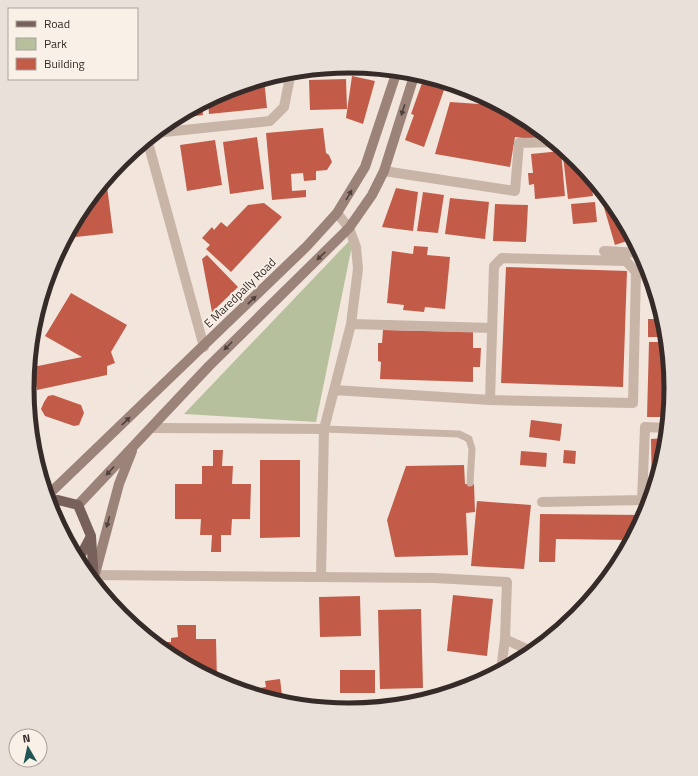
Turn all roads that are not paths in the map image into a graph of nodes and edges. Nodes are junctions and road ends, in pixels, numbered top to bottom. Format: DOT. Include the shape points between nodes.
graph roads {
  1 [pos="395,77"];
  2 [pos="290,79"];
  3 [pos="413,80"];
  4 [pos="167,131"];
  5 [pos="546,142"];
  6 [pos="149,145"];
  7 [pos="384,171"];
  8 [pos="337,213"];
  9 [pos="349,228"];
  10 [pos="604,252"];
  11 [pos="634,253"];
  12 [pos="350,324"];
  13 [pos="492,328"];
  14 [pos="204,347"];
  15 [pos="334,390"];
  16 [pos="490,400"];
  17 [pos="151,428"];
  18 [pos="661,428"];
  19 [pos="324,429"];
  20 [pos="134,446"];
  21 [pos="470,483"];
  22 [pos="52,491"];
  23 [pos="55,501"];
  24 [pos="542,502"];
  25 [pos="78,505"];
  26 [pos="91,536"];
  27 [pos="81,554"];
  28 [pos="94,572"];
  29 [pos="95,575"];
  30 [pos="321,577"];
  31 [pos="98,579"];
  32 [pos="505,639"];
  33 [pos="526,649"];
  34 [pos="503,663"];
  8 -- 1 [label="main road, E Maredpally Road, one-way" via="365,167"];
  2 -- 4 [label="street" via="284,107 270,121"];
  3 -- 7 [label="main road, one-way"];
  5 -- 7 [label="street" via="519,143 515,191"];
  6 -- 14 [label="street"];
  7 -- 9 [label="main road" via="372,195"];
  8 -- 9 [label="street"];
  14 -- 8 [label="main road, E Maredpally Road, one-way"];
  9 -- 12 [label="street" via="356,247 358,269"];
  9 -- 17 [label="main road, one-way" via="214,361"];
  10 -- 11 [label="street"];
  12 -- 13 [label="street"];
  12 -- 15 [label="street"];
  13 -- 16 [label="street"];
  13 -- 16 [label="street" via="494,266 502,258 626,261 636,272 633,403"];
  22 -- 14 [label="main road, E Maredpally Road, one-way"];
  15 -- 16 [label="street"];
  15 -- 19 [label="street"];
  17 -- 19 [label="street"];
  17 -- 20 [label="main road"];
  18 -- 24 [label="street" via="645,427 642,500"];
  19 -- 21 [label="lane" via="459,434 469,439 472,449"];
  19 -- 30 [label="street"];
  20 -- 25 [label="main road, one-way"];
  20 -- 29 [label="main road, one-way" via="119,484"];
  23 -- 25 [label="main road"];
  25 -- 26 [label="main road"];
  26 -- 27 [label="main road"];
  26 -- 28 [label="main road"];
  30 -- 31 [label="street"];
  30 -- 32 [label="street" via="435,578 507,582"];
  32 -- 33 [label="street"];
  32 -- 34 [label="street"];
}
